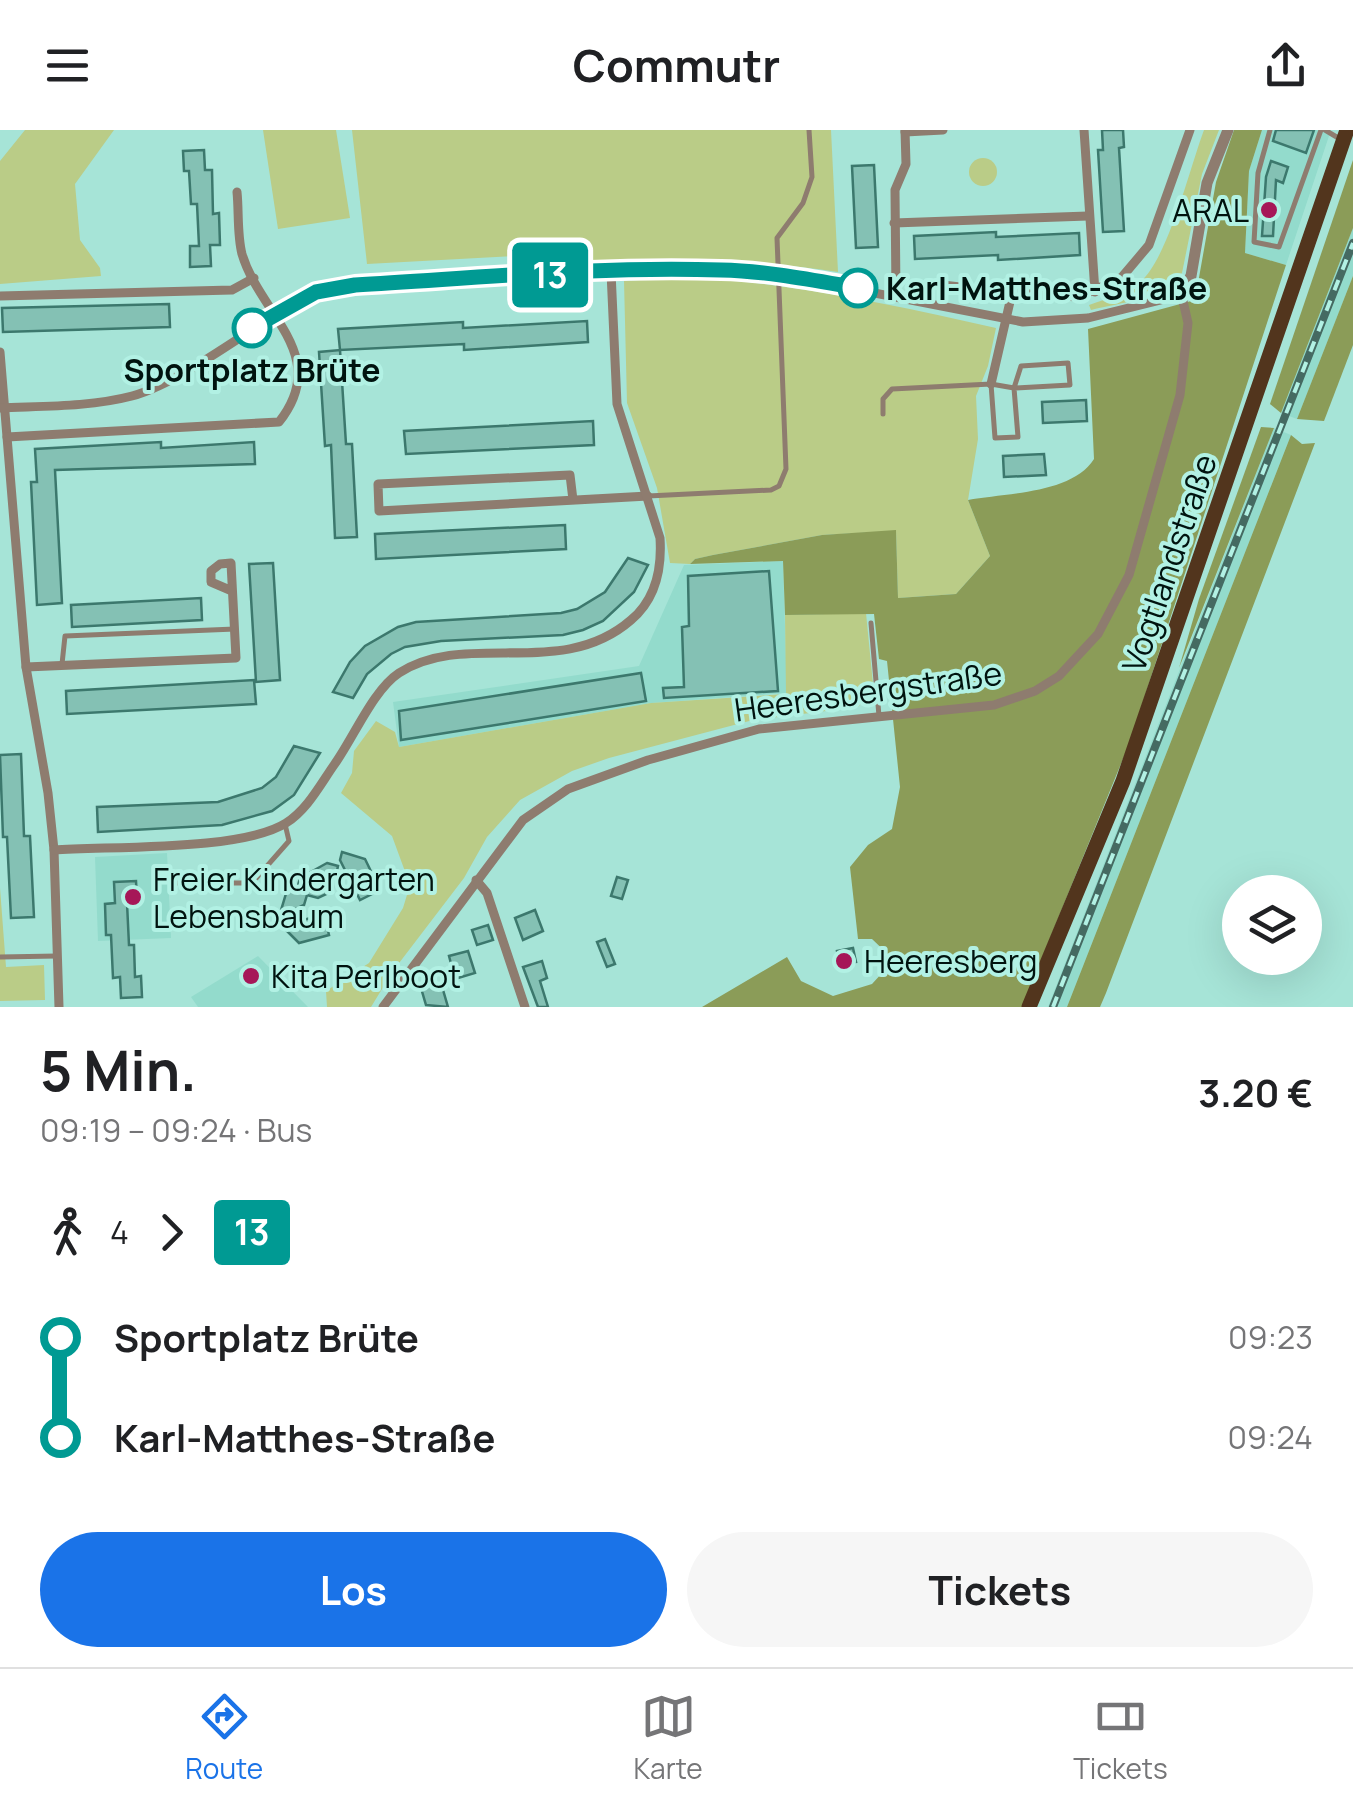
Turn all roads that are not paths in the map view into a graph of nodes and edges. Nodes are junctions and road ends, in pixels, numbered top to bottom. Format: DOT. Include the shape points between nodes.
graph roads {
  1 [pos="808,130"];
  2 [pos="943,130"];
  3 [pos="1084,130"];
  4 [pos="1190,130"];
  5 [pos="1228,130"];
  6 [pos="1270,130"];
  7 [pos="1323,130"];
  8 [pos="905,131"];
  9 [pos="1344,135"];
  10 [pos="237,192"];
  11 [pos="1088,216"];
  12 [pos="894,223"];
  13 [pos="611,272"];
  14 [pos="777,274"];
  15 [pos="254,278"];
  16 [pos="934,284"];
  17 [pos="1094,292"];
  18 [pos="1180,292"];
  19 [pos="1012,293"];
  20 [pos="896,295"];
  21 [pos="0,296"];
  22 [pos="274,314"];
  23 [pos="1006,320"];
  24 [pos="0,352"];
  25 [pos="1,375"];
  26 [pos="991,384"];
  27 [pos="1014,388"];
  28 [pos="2,408"];
  29 [pos="883,414"];
  30 [pos="7,437"];
  31 [pos="648,496"];
  32 [pos="573,500"];
  33 [pos="15,542"];
  34 [pos="0,543"];
  35 [pos="232,592"];
  36 [pos="871,623"];
  37 [pos="234,629"];
  38 [pos="62,664"];
  39 [pos="26,666"];
  40 [pos="879,716"];
  41 [pos="285,824"];
  42 [pos="54,850"];
  43 [pos="476,880"];
  44 [pos="176,883"];
  45 [pos="57,956"];
  46 [pos="0,957"];
  47 [pos="58,1007"];
  48 [pos="383,1007"];
  49 [pos="525,1007"];
  50 [pos="1029,1007"];
  1 -- 14 [label="lane" via="812,177 803,203 777,238"];
  2 -- 8 [label="street"];
  3 -- 11 [label="street"];
  4 -- 17 [label="street" via="1149,245 1122,277"];
  5 -- 18 [label="street, Heeresbergstraße" via="1207,184 1191,276"];
  6 -- 7 [label="lane" via="1258,173 1254,242 1278,248"];
  7 -- 9 [label="lane"];
  8 -- 12 [label="street"];
  9 -- 50 [label="main road, Vogtlandstraße" via="1123,781"];
  10 -- 15 [label="street" via="242,254"];
  11 -- 12 [label="street"];
  11 -- 17 [label="street"];
  12 -- 20 [label="street"];
  13 -- 14 [label="street"];
  13 -- 22 [label="street" via="355,285 316,292"];
  13 -- 31 [label="street" via="617,404"];
  14 -- 20 [label="street"];
  14 -- 31 [label="lane" via="786,469 779,486"];
  15 -- 21 [label="street" via="232,290"];
  15 -- 22 [label="street"];
  16 -- 19 [label="street"];
  17 -- 19 [label="street"];
  18 -- 23 [label="street" via="1088,318"];
  18 -- 40 [label="street, Heeresbergstraße" via="1188,323 1180,395 1130,576 1098,634 1059,676 1015,699"];
  19 -- 23 [label="street"];
  20 -- 23 [label="street"];
  22 -- 28 [label="street" via="133,396"];
  22 -- 30 [label="street" via="296,351 298,373 292,405 279,422"];
  23 -- 26 [label="street"];
  24 -- 25 [label="street"];
  25 -- 28 [label="street"];
  26 -- 27 [label="lane"];
  26 -- 27 [label="lane" via="995,438 1018,437"];
  26 -- 29 [label="lane" via="892,389 882,399"];
  27 -- 27 [label="lane" via="1070,386 1068,363 1021,366"];
  28 -- 30 [label="street"];
  30 -- 33 [label="street"];
  31 -- 32 [label="street"];
  31 -- 41 [label="street" via="661,560 638,614 579,650 442,657 397,674 303,809"];
  32 -- 32 [label="street" via="379,511 378,484 570,475"];
  33 -- 34 [label="street"];
  33 -- 39 [label="street"];
  35 -- 37 [label="street"];
  36 -- 40 [label="lane"];
  37 -- 38 [label="lane" via="66,636"];
  37 -- 38 [label="street" via="236,658"];
  38 -- 39 [label="street"];
  39 -- 42 [label="street"];
  40 -- 43 [label="street, Heeresbergstraße" via="759,730 568,789 523,820"];
  41 -- 42 [label="street" via="248,840"];
  41 -- 44 [label="lane" via="290,841 252,883"];
  42 -- 45 [label="street"];
  43 -- 48 [label="street, Heeresbergstraße"];
  43 -- 49 [label="street" via="487,893"];
  45 -- 46 [label="lane"];
  45 -- 47 [label="street"];
}
